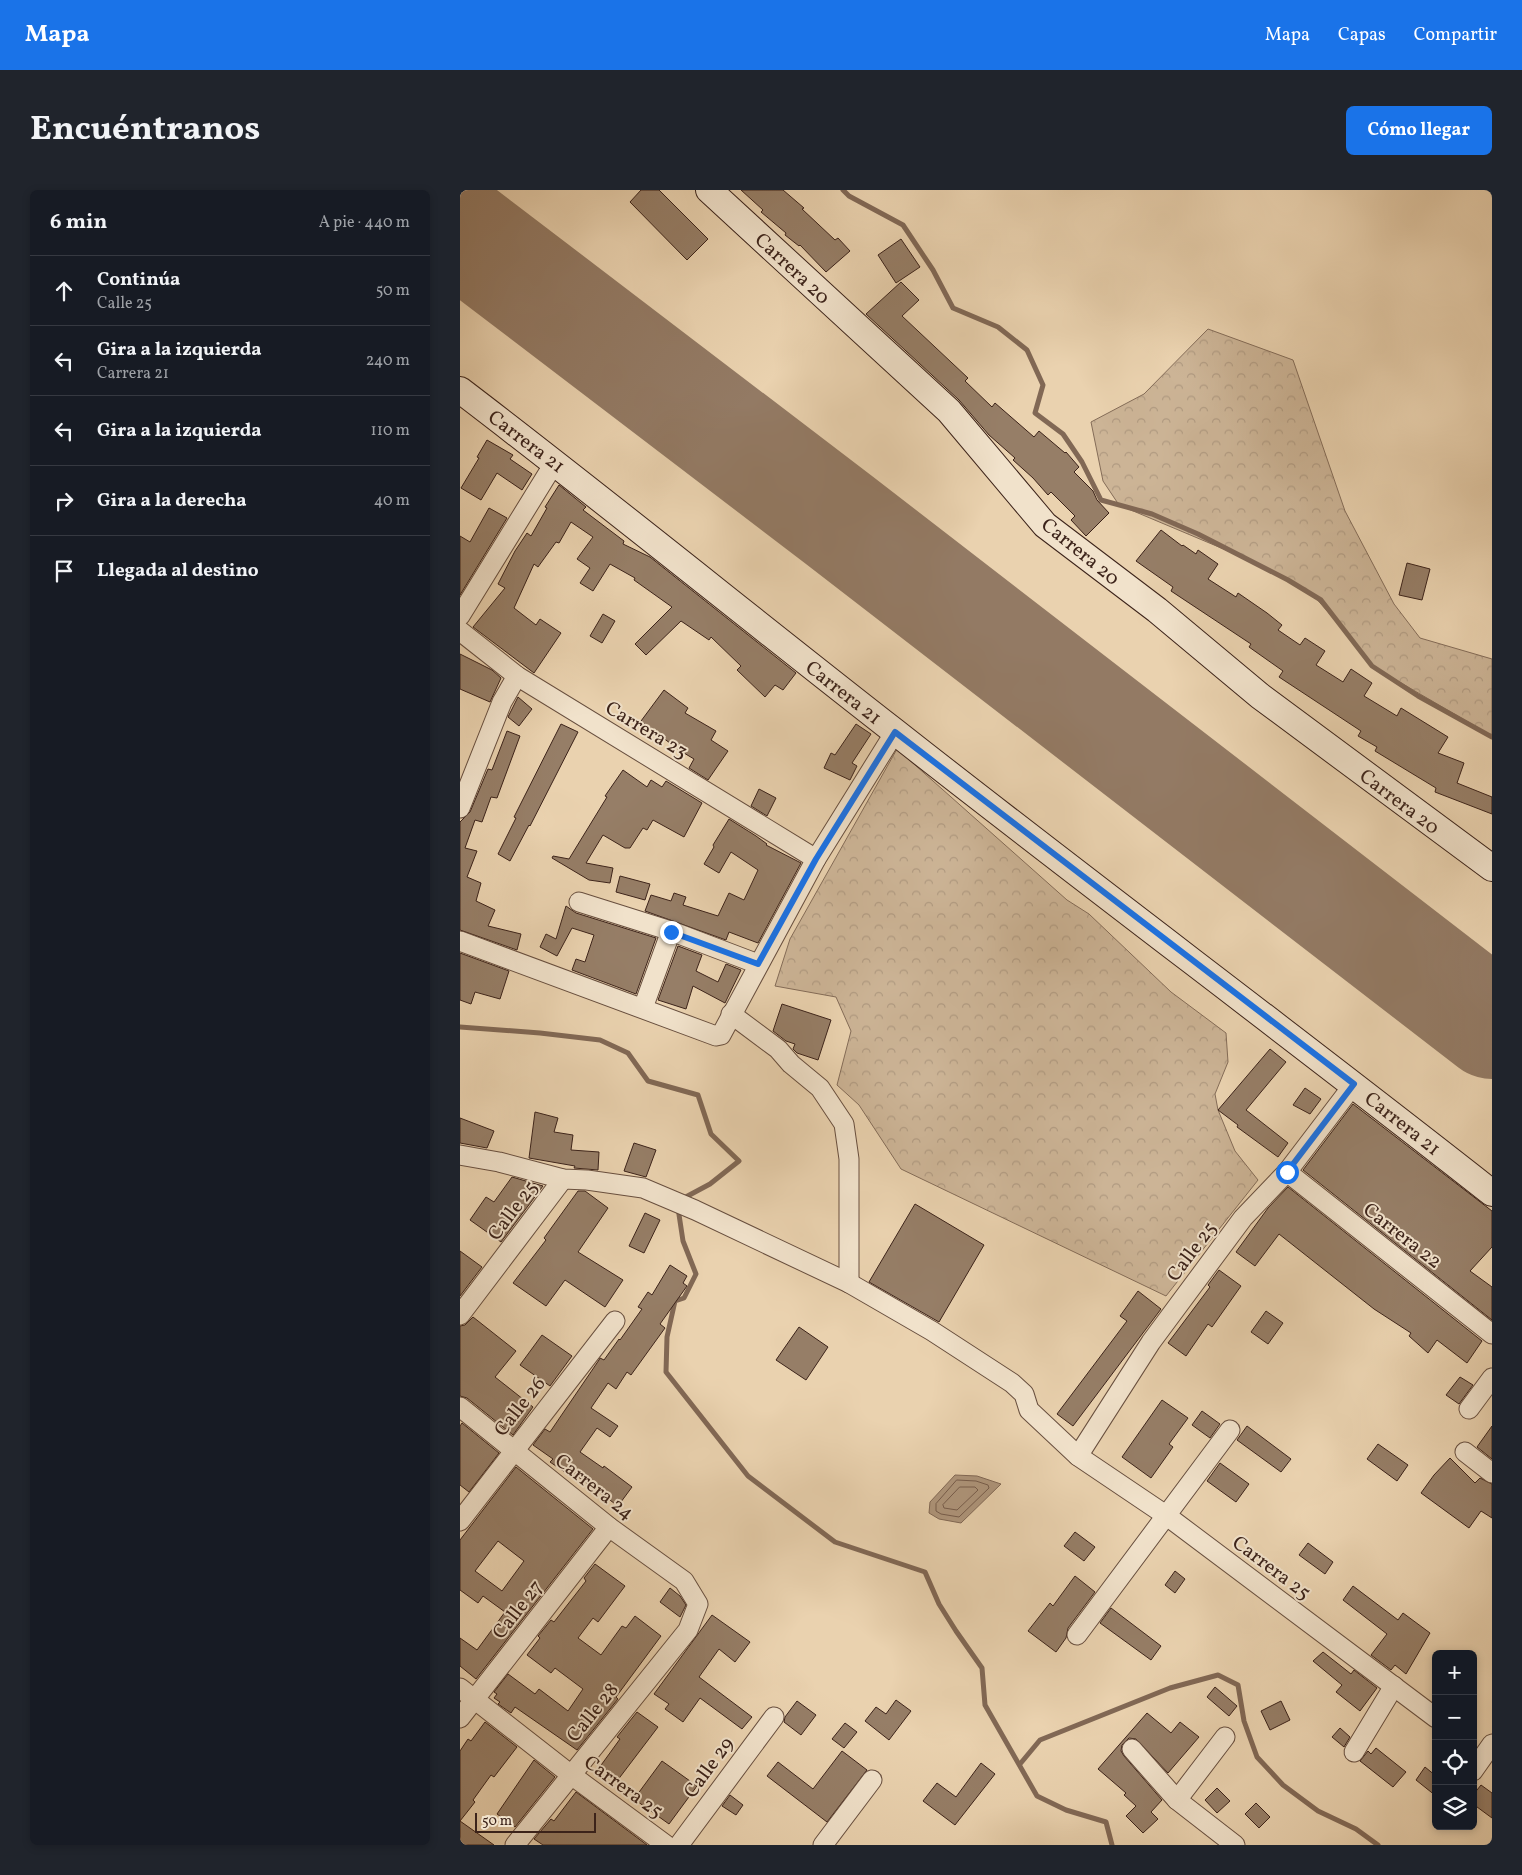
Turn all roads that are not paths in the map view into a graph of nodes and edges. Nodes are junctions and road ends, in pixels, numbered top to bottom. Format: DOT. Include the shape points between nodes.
graph roads {
  1 [pos="709,190"];
  2 [pos="460,390"];
  3 [pos="555,462"];
  4 [pos="460,616"];
  5 [pos="460,631"];
  6 [pos="518,676"];
  7 [pos="895,732"];
  8 [pos="460,808"];
  9 [pos="816,859"];
  10 [pos="1492,868"];
  11 [pos="579,902"];
  12 [pos="671,932"];
  13 [pos="460,941"];
  14 [pos="758,964"];
  15 [pos="643,1008"];
  16 [pos="731,1014"];
  17 [pos="1354,1084"];
  18 [pos="460,1155"];
  19 [pos="1287,1172"];
  20 [pos="563,1179"];
  21 [pos="1492,1193"];
  22 [pos="849,1283"];
  23 [pos="460,1315"];
  24 [pos="615,1320"];
  25 [pos="1492,1334"];
  26 [pos="1492,1378"];
  27 [pos="460,1407"];
  28 [pos="1469,1409"];
  29 [pos="1230,1430"];
  30 [pos="513,1451"];
  31 [pos="1465,1452"];
  32 [pos="1078,1456"];
  33 [pos="1492,1473"];
  34 [pos="1167,1516"];
  35 [pos="460,1521"];
  36 [pos="609,1527"];
  37 [pos="698,1604"];
  38 [pos="1077,1636"];
  39 [pos="1394,1686"];
  40 [pos="460,1688"];
  41 [pos="476,1700"];
  42 [pos="1432,1715"];
  43 [pos="774,1716"];
  44 [pos="460,1718"];
  45 [pos="1225,1737"];
  46 [pos="1132,1749"];
  47 [pos="1354,1752"];
  48 [pos="1485,1752"];
  49 [pos="1477,1765"];
  50 [pos="570,1774"];
  51 [pos="872,1780"];
  52 [pos="1177,1800"];
  53 [pos="516,1845"];
  54 [pos="666,1845"];
  55 [pos="679,1845"];
  56 [pos="823,1845"];
  57 [pos="1236,1845"];
  1 -- 10 [label="street, Carrera 20" via="949,412 1045,525 1156,610 1260,696"];
  2 -- 3 [label="street, Carrera 21"];
  3 -- 4 [label="street"];
  3 -- 7 [label="street, Carrera 21"];
  5 -- 6 [label="street, Carrera 23"];
  6 -- 8 [label="street" via="502,702"];
  6 -- 9 [label="street, Carrera 23"];
  7 -- 9 [label="street"];
  7 -- 17 [label="street, Carrera 21"];
  9 -- 14 [label="street"];
  11 -- 12 [label="street"];
  12 -- 14 [label="street"];
  12 -- 15 [label="street"];
  13 -- 15 [label="street"];
  14 -- 16 [label="street"];
  15 -- 16 [label="street" via="716,1036 721,1035"];
  16 -- 22 [label="street" via="778,1049 820,1088 844,1124 849,1159"];
  17 -- 19 [label="street, Calle 25"];
  17 -- 21 [label="street, Carrera 21"];
  18 -- 20 [label="street, Carrera 25"];
  19 -- 25 [label="street, Carrera 22"];
  19 -- 32 [label="street, Calle 25" via="1243,1218 1151,1342"];
  20 -- 22 [label="street, Carrera 25" via="643,1188"];
  20 -- 23 [label="street, Calle 25"];
  22 -- 32 [label="street, Carrera 25" via="1012,1383 1024,1394 1029,1410"];
  24 -- 30 [label="street, Calle 26"];
  26 -- 28 [label="street"];
  27 -- 30 [label="street, Carrera 24"];
  29 -- 34 [label="street"];
  30 -- 35 [label="street, Calle 26"];
  30 -- 36 [label="street, Carrera 24"];
  31 -- 33 [label="street"];
  32 -- 34 [label="street, Carrera 25"];
  34 -- 38 [label="street"];
  34 -- 39 [label="street, Carrera 25"];
  36 -- 37 [label="street, Carrera 24" via="684,1581"];
  36 -- 41 [label="street, Calle 27"];
  37 -- 50 [label="street, Calle 28" via="688,1630"];
  39 -- 42 [label="street, Carrera 25"];
  39 -- 47 [label="street"];
  40 -- 41 [label="street, Carrera 25"];
  41 -- 44 [label="street, Calle 27"];
  41 -- 50 [label="street, Carrera 25"];
  43 -- 55 [label="street, Calle 29"];
  45 -- 52 [label="street"];
  46 -- 52 [label="street"];
  48 -- 49 [label="street"];
  50 -- 53 [label="street, Calle 28"];
  50 -- 54 [label="street, Carrera 25"];
  51 -- 56 [label="street"];
  52 -- 57 [label="street"];
}
